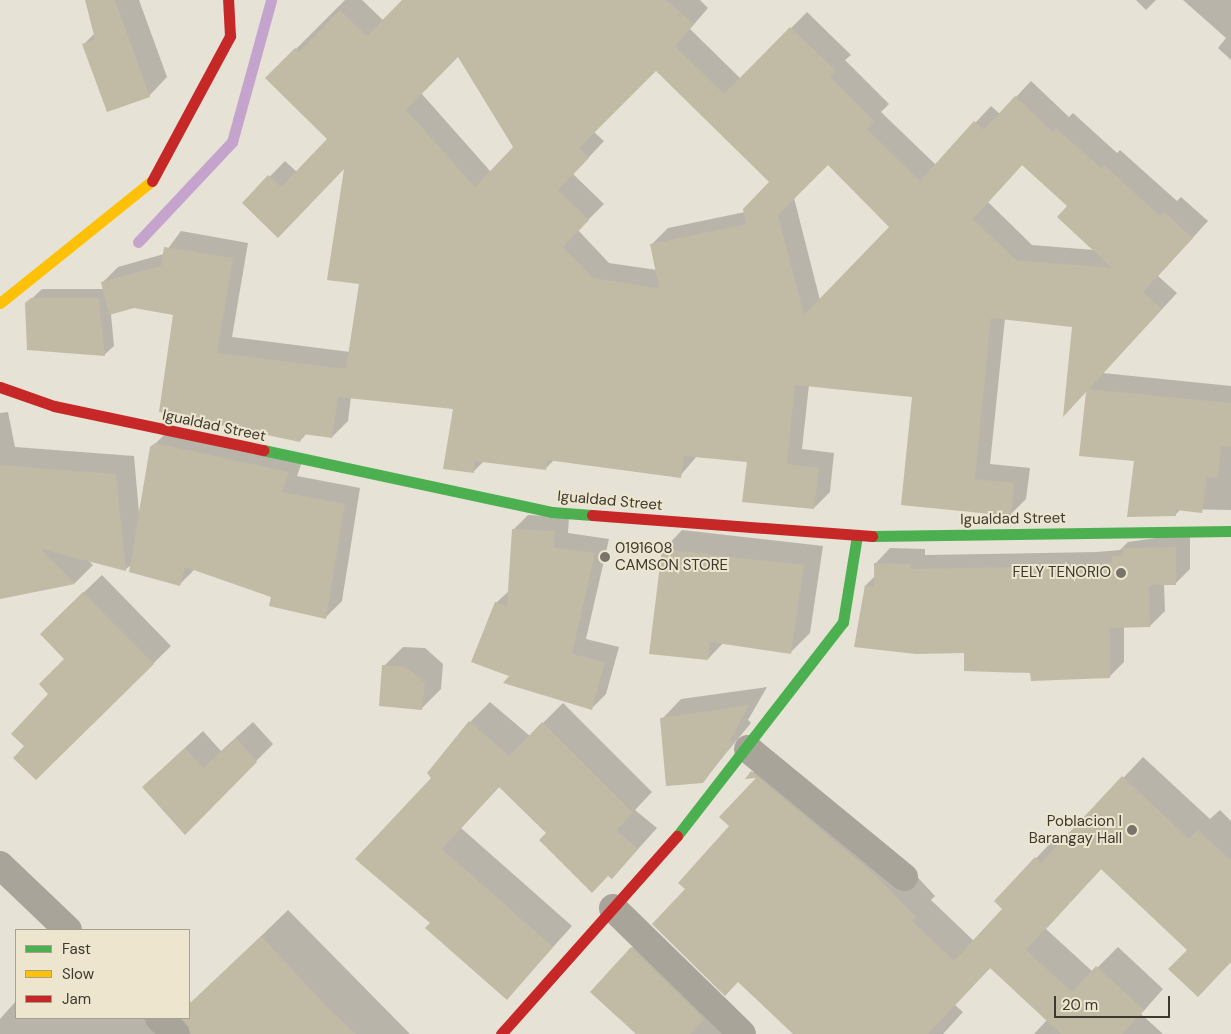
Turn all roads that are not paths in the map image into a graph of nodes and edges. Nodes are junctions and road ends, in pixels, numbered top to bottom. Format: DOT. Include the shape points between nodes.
graph roads {
  1 [pos="228,0"];
  2 [pos="0,304"];
  3 [pos="0,386"];
  4 [pos="1231,531"];
  5 [pos="857,536"];
  6 [pos="748,749"];
  7 [pos="0,865"];
  8 [pos="904,877"];
  9 [pos="614,908"];
  10 [pos="67,929"];
  11 [pos="160,1019"];
  12 [pos="176,1034"];
  13 [pos="501,1034"];
  14 [pos="742,1034"];
  1 -- 2 [label="street" via="230,36 148,188"];
  3 -- 5 [label="street, Igualdad Street" via="54,406 552,512"];
  4 -- 5 [label="street, Igualdad Street"];
  5 -- 6 [label="street" via="844,622"];
  6 -- 8 [label="street"];
  6 -- 9 [label="street" via="711,798"];
  7 -- 10 [label="street"];
  9 -- 13 [label="street"];
  9 -- 14 [label="street"];
  11 -- 12 [label="street"];
}
